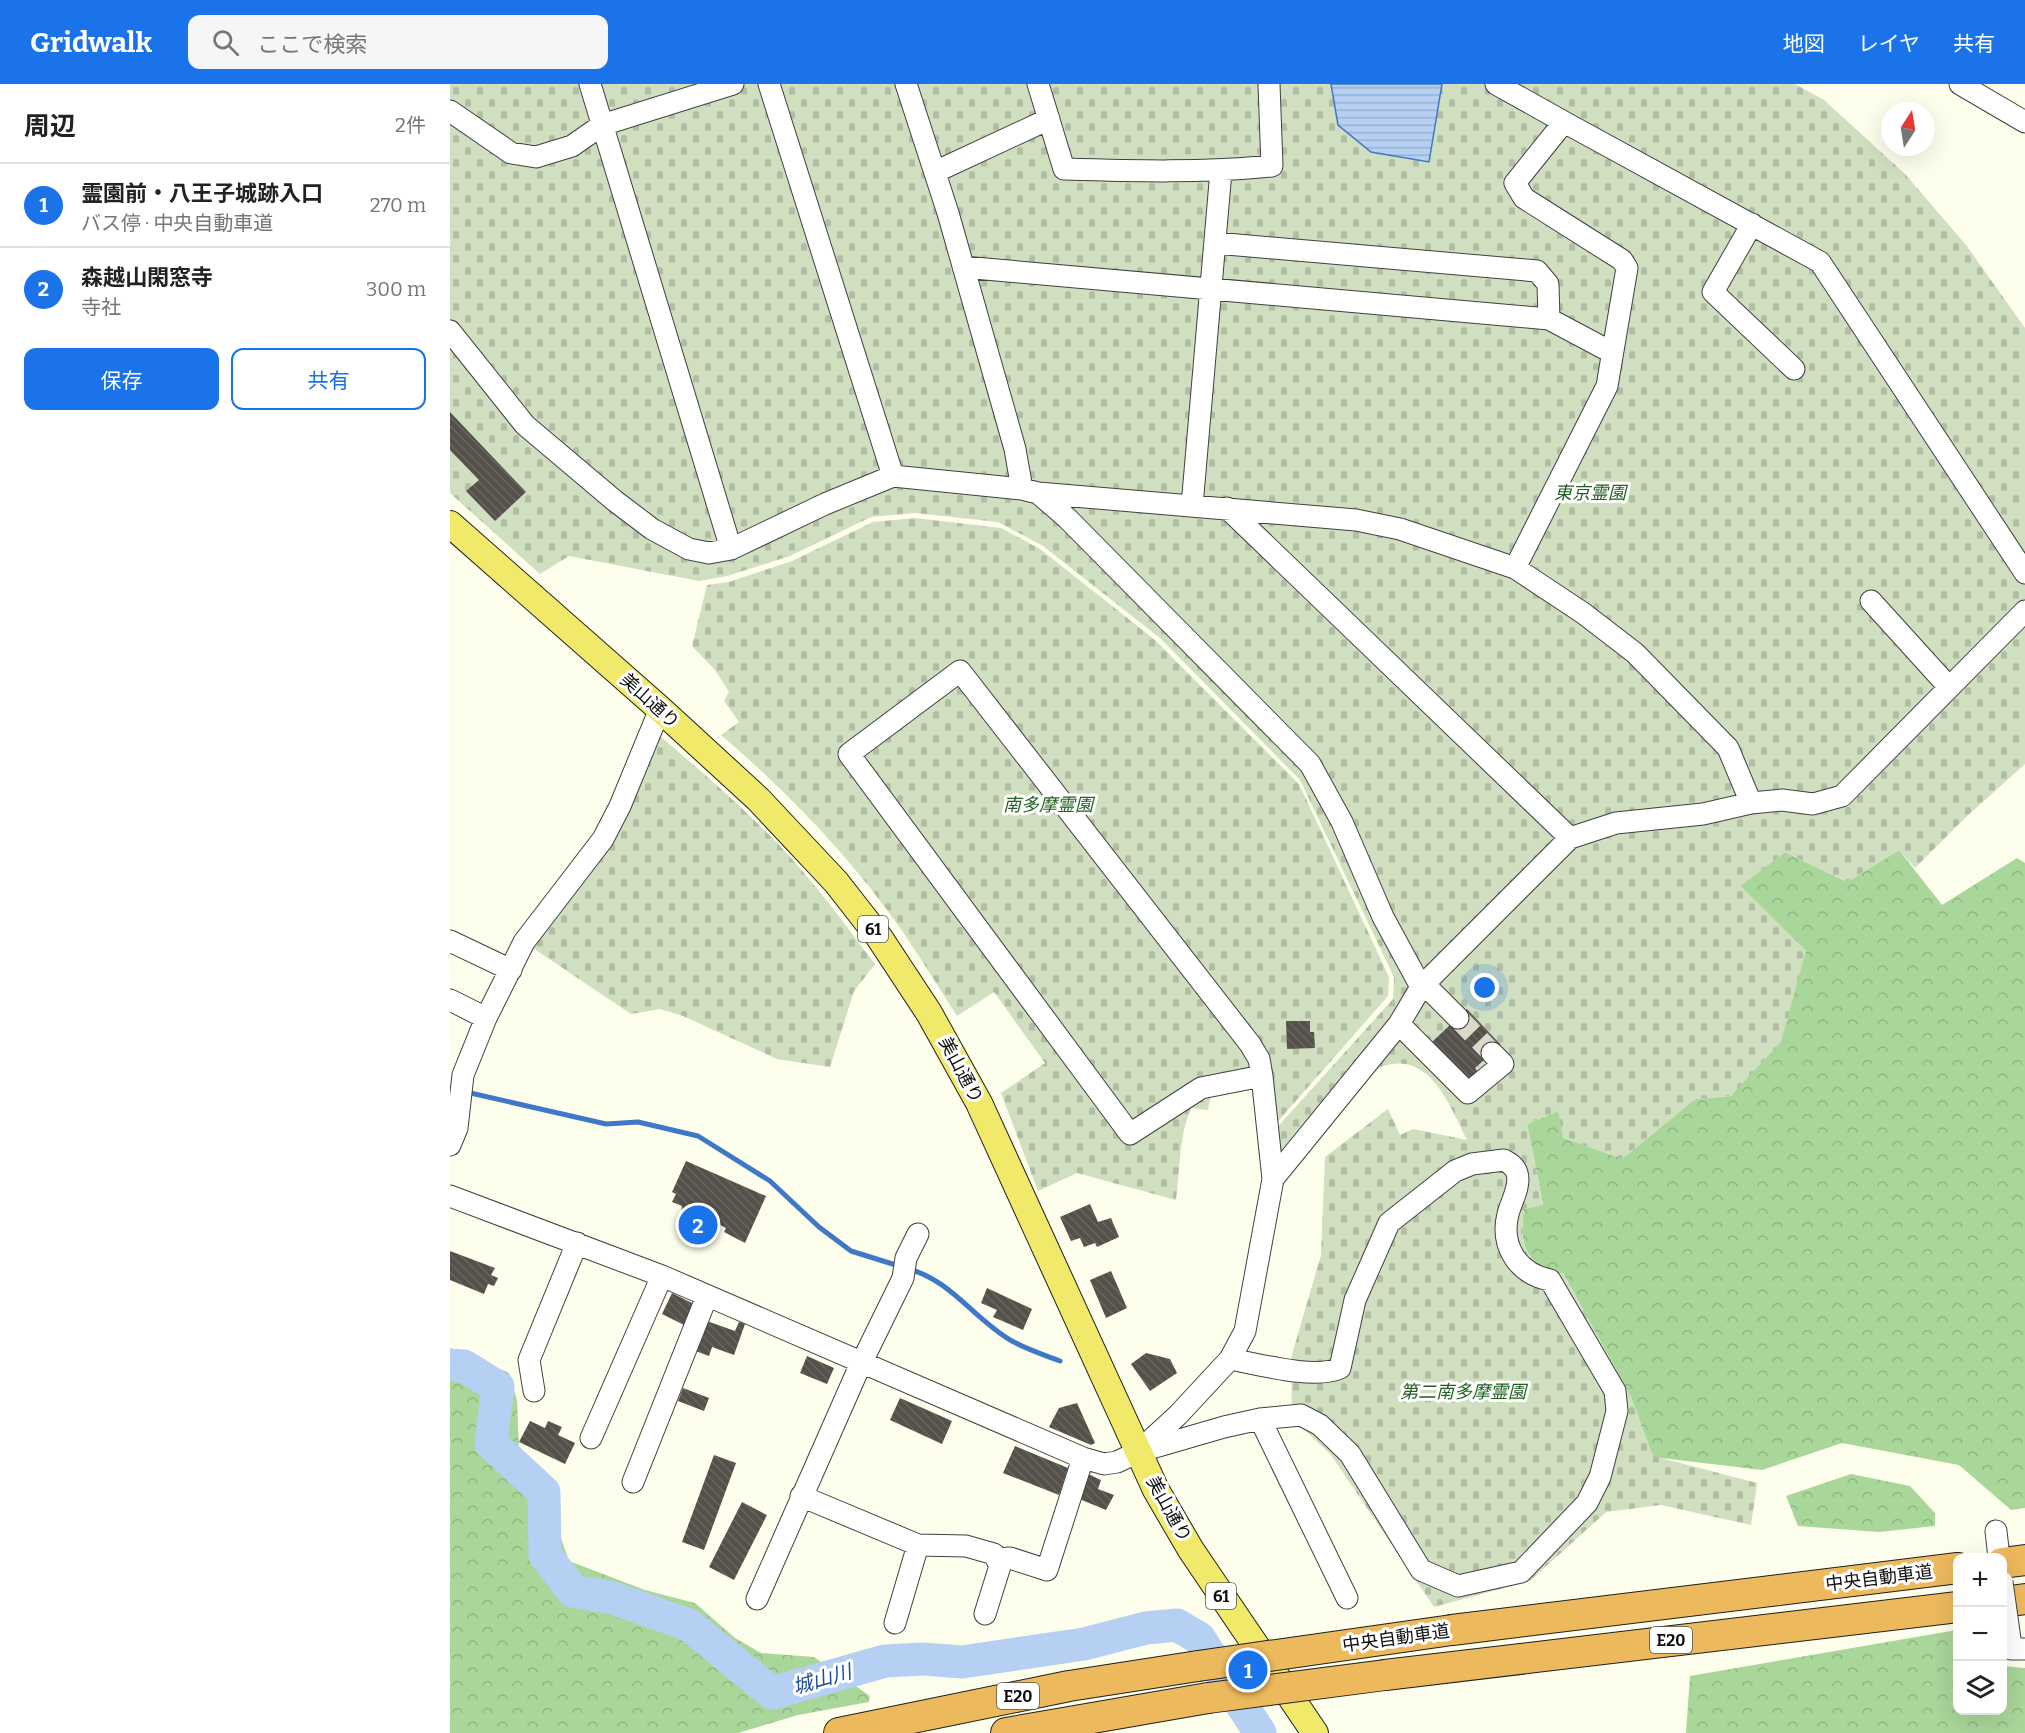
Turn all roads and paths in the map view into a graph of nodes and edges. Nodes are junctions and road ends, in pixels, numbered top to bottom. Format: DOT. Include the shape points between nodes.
graph roads {
  1 [pos="590,84"];
  2 [pos="733,84"];
  3 [pos="769,84"];
  4 [pos="906,84"];
  5 [pos="1038,84"];
  6 [pos="1269,84"];
  7 [pos="1496,84"];
  8 [pos="1960,84"];
  9 [pos="450,111"];
  10 [pos="1049,119"];
  11 [pos="1564,122"];
  12 [pos="2025,122"];
  13 [pos="602,125"];
  14 [pos="1221,171"];
  15 [pos="935,172"];
  16 [pos="1752,224"];
  17 [pos="1215,243"];
  18 [pos="963,267"];
  19 [pos="1212,288"];
  20 [pos="1549,319"];
  21 [pos="450,331"];
  22 [pos="1611,352"];
  23 [pos="1794,369"];
  24 [pos="893,476"];
  25 [pos="1030,491"];
  26 [pos="1192,506"];
  27 [pos="1227,508"];
  28 [pos="450,524"];
  29 [pos="731,549"];
  30 [pos="1515,568"];
  31 [pos="2025,573"];
  32 [pos="1871,601"];
  33 [pos="2025,611"];
  34 [pos="1948,686"];
  35 [pos="660,709"];
  36 [pos="1751,803"];
  37 [pos="1570,838"];
  38 [pos="450,941"];
  39 [pos="511,970"];
  40 [pos="1423,985"];
  41 [pos="450,1000"];
  42 [pos="486,1018"];
  43 [pos="1458,1018"];
  44 [pos="1399,1024"];
  45 [pos="1492,1053"];
  46 [pos="1262,1076"];
  47 [pos="450,1145"];
  48 [pos="1273,1179"];
  49 [pos="450,1197"];
  50 [pos="918,1234"];
  51 [pos="577,1243"];
  52 [pos="662,1276"];
  53 [pos="707,1296"];
  54 [pos="1230,1359"];
  55 [pos="862,1362"];
  56 [pos="534,1391"];
  57 [pos="1260,1419"];
  58 [pos="591,1438"];
  59 [pos="1138,1452"];
  60 [pos="1083,1458"];
  61 [pos="633,1482"];
  62 [pos="801,1496"];
  63 [pos="918,1545"];
  64 [pos="1999,1548"];
  65 [pos="997,1559"];
  66 [pos="2025,1560"];
  67 [pos="1953,1569"];
  68 [pos="757,1599"];
  69 [pos="1347,1599"];
  70 [pos="2025,1599"];
  71 [pos="2007,1601"];
  72 [pos="2007,1601"];
  73 [pos="1953,1608"];
  74 [pos="985,1614"];
  75 [pos="895,1623"];
  76 [pos="2018,1644"];
  77 [pos="839,1733"];
  78 [pos="1006,1733"];
  79 [pos="1315,1733"];
  1 -- 13 [label="street"];
  2 -- 13 [label="street"];
  3 -- 24 [label="street"];
  4 -- 15 [label="street"];
  5 -- 10 [label="street"];
  6 -- 14 [label="street" via="1272,166"];
  7 -- 11 [label="street"];
  8 -- 12 [label="street"];
  9 -- 13 [label="street" via="511,153 536,157 572,146"];
  10 -- 14 [label="street" via="1064,169"];
  10 -- 15 [label="street"];
  11 -- 16 [label="street"];
  11 -- 22 [label="street" via="1515,183 1524,198 1622,260 1627,268"];
  13 -- 29 [label="street"];
  14 -- 17 [label="street"];
  15 -- 18 [label="street"];
  16 -- 23 [label="street" via="1713,292"];
  16 -- 31 [label="street" via="1820,262"];
  17 -- 19 [label="street"];
  17 -- 20 [label="street" via="1537,271 1548,284"];
  18 -- 19 [label="street"];
  18 -- 25 [label="street"];
  19 -- 20 [label="street"];
  19 -- 26 [label="street"];
  20 -- 22 [label="street"];
  21 -- 29 [label="street" via="525,425 615,501 652,529 689,549 709,554"];
  22 -- 30 [label="street" via="1607,386"];
  24 -- 25 [label="street"];
  24 -- 29 [label="street"];
  25 -- 26 [label="street"];
  25 -- 40 [label="street" via="1067,518 1310,764 1342,822 1383,917"];
  26 -- 27 [label="street"];
  27 -- 30 [label="street" via="1356,520 1400,529"];
  27 -- 37 [label="street"];
  28 -- 35 [label="main road, 美山通り / 61"];
  30 -- 36 [label="street" via="1635,652 1728,748"];
  32 -- 34 [label="street"];
  33 -- 34 [label="street"];
  34 -- 36 [label="street" via="1842,796 1813,804 1782,800"];
  35 -- 39 [label="street" via="603,839 520,950"];
  35 -- 59 [label="main road, 美山通り / 61" via="798,841 858,910 906,975 957,1058 979,1103"];
  36 -- 37 [label="street" via="1703,814 1616,823"];
  37 -- 40 [label="street"];
  38 -- 39 [label="street"];
  39 -- 42 [label="street"];
  40 -- 43 [label="street"];
  40 -- 44 [label="street"];
  41 -- 42 [label="street"];
  42 -- 47 [label="street" via="461,1089 457,1128"];
  44 -- 45 [label="street" via="1468,1093 1503,1064"];
  44 -- 48 [label="street"];
  46 -- 46 [label="street" via="1259,1059 1250,1044 960,671 849,754 1130,1134 1202,1088"];
  46 -- 48 [label="street"];
  48 -- 54 [label="street" via="1245,1331"];
  49 -- 51 [label="street"];
  50 -- 55 [label="street"];
  51 -- 52 [label="street"];
  51 -- 56 [label="street" via="529,1360"];
  52 -- 53 [label="street"];
  52 -- 58 [label="street"];
  53 -- 55 [label="street"];
  53 -- 61 [label="street"];
  54 -- 57 [label="street" via="1312,1371 1331,1372 1340,1368 1355,1300 1389,1223 1455,1172 1504,1160 1513,1166 1517,1182 1505,1230 1507,1245 1526,1272 1550,1280 1615,1391 1617,1411 1600,1477 1587,1503 1521,1572 1458,1586 1421,1569 1350,1454 1320,1425 1301,1414"];
  54 -- 59 [label="street"];
  55 -- 60 [label="street"];
  55 -- 62 [label="street"];
  57 -- 59 [label="street"];
  57 -- 69 [label="street"];
  59 -- 60 [label="street" via="1104,1464"];
  59 -- 79 [label="main road, 美山通り / 61" via="1191,1550"];
  60 -- 65 [label="street" via="1047,1570 1010,1558"];
  62 -- 63 [label="street"];
  62 -- 68 [label="street"];
  63 -- 65 [label="street" via="966,1546 994,1554"];
  63 -- 75 [label="street"];
  64 -- 66 [label="highway"];
  65 -- 74 [label="street" via="1000,1566"];
  67 -- 77 [label="highway, 中央自動車道 / E20, bridge" via="1452,1630 1198,1666 1069,1686"];
  70 -- 72 [label="highway"];
  71 -- 76 [label="street, bridge"];
  73 -- 78 [label="highway, 中央自動車道 / E20, bridge" via="1208,1698"];
}
